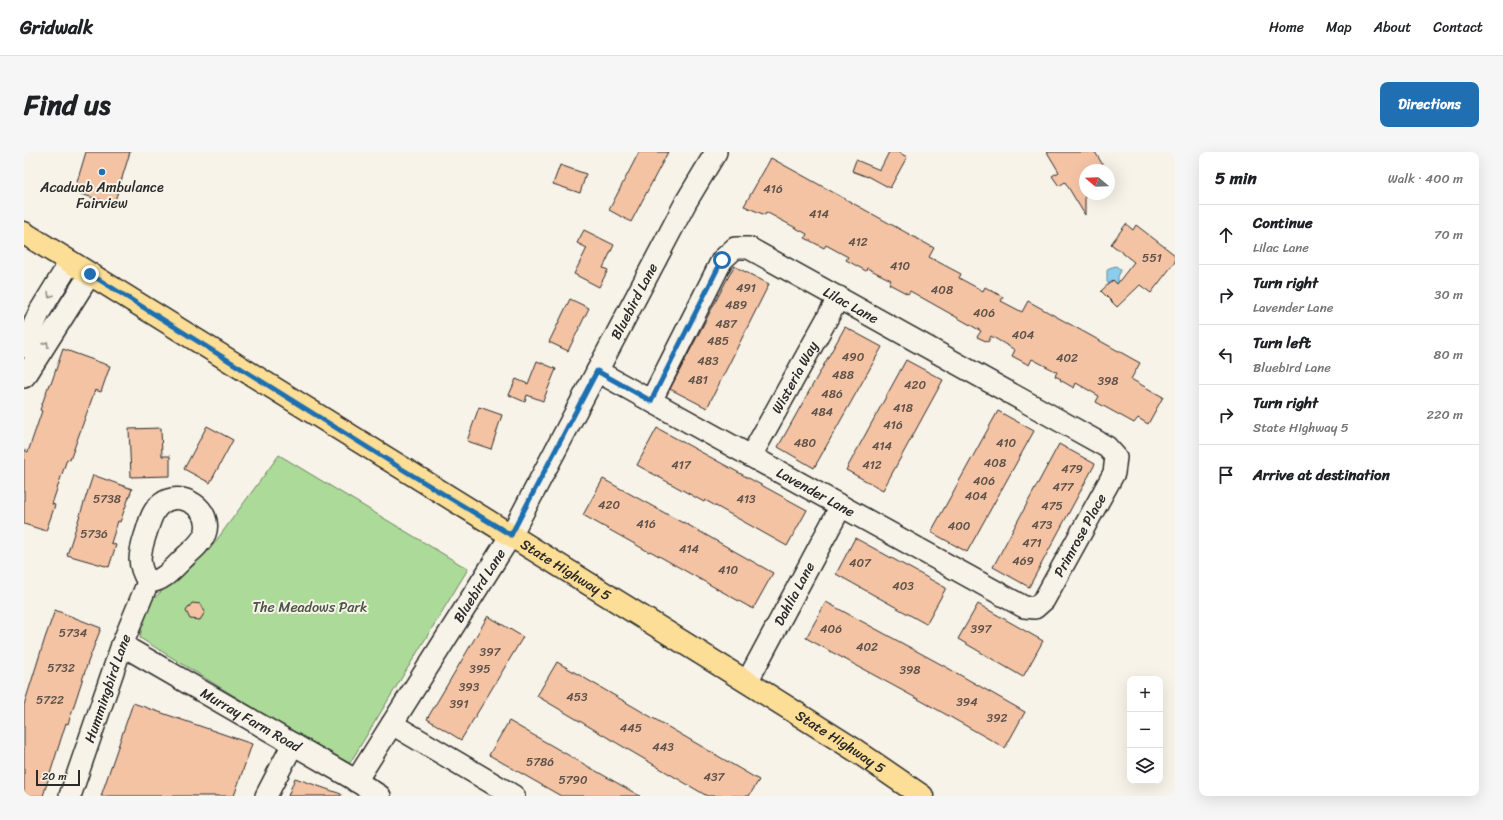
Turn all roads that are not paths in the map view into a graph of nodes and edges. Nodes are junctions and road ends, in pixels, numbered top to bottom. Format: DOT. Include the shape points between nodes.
graph roads {
  1 [pos="716,152"];
  2 [pos="24,233"];
  3 [pos="70,262"];
  4 [pos="90,274"];
  5 [pos="839,297"];
  6 [pos="24,347"];
  7 [pos="597,371"];
  8 [pos="24,377"];
  9 [pos="651,401"];
  10 [pos="751,456"];
  11 [pos="1116,457"];
  12 [pos="841,506"];
  13 [pos="511,535"];
  14 [pos="148,582"];
  15 [pos="1036,608"];
  16 [pos="122,645"];
  17 [pos="747,682"];
  18 [pos="392,724"];
  19 [pos="293,744"];
  20 [pos="356,781"];
  21 [pos="70,796"];
  22 [pos="266,796"];
  23 [pos="380,796"];
  24 [pos="514,796"];
  25 [pos="922,796"];
  1 -- 7 [label="street, Bluebird Lane" via="686,202"];
  2 -- 3 [label="main road, State Highway 5"];
  3 -- 4 [label="main road, State Highway 5"];
  3 -- 6 [label="street, one-way" via="40,311"];
  8 -- 4 [label="street, one-way"];
  4 -- 13 [label="main road, State Highway 5"];
  5 -- 9 [label="street, Lilac Lane" via="749,248 735,248 722,260"];
  5 -- 10 [label="street, Wisteria Way"];
  5 -- 11 [label="street, Lilac Lane" via="1107,447"];
  7 -- 9 [label="street, Lavender Lane"];
  7 -- 13 [label="street, Bluebird Lane"];
  9 -- 10 [label="street, Lavender Lane"];
  10 -- 12 [label="street, Lavender Lane"];
  11 -- 15 [label="street, Primrose Place" via="1114,473 1044,600"];
  12 -- 15 [label="street, Lavender Lane" via="1024,607"];
  12 -- 17 [label="street, Dahlia Lane"];
  13 -- 17 [label="main road, State Highway 5"];
  13 -- 18 [label="street, Bluebird Lane"];
  14 -- 16 [label="street, Hummingbird Lane"];
  16 -- 19 [label="street, Murray Farm Road"];
  16 -- 21 [label="street, Hummingbird Lane"];
  17 -- 25 [label="main road, State Highway 5"];
  18 -- 20 [label="street, Bluebird Lane"];
  18 -- 24 [label="street"];
  19 -- 20 [label="street, Murray Farm Road"];
  19 -- 22 [label="street"];
  20 -- 23 [label="street, Murray Farm Road"];
}
